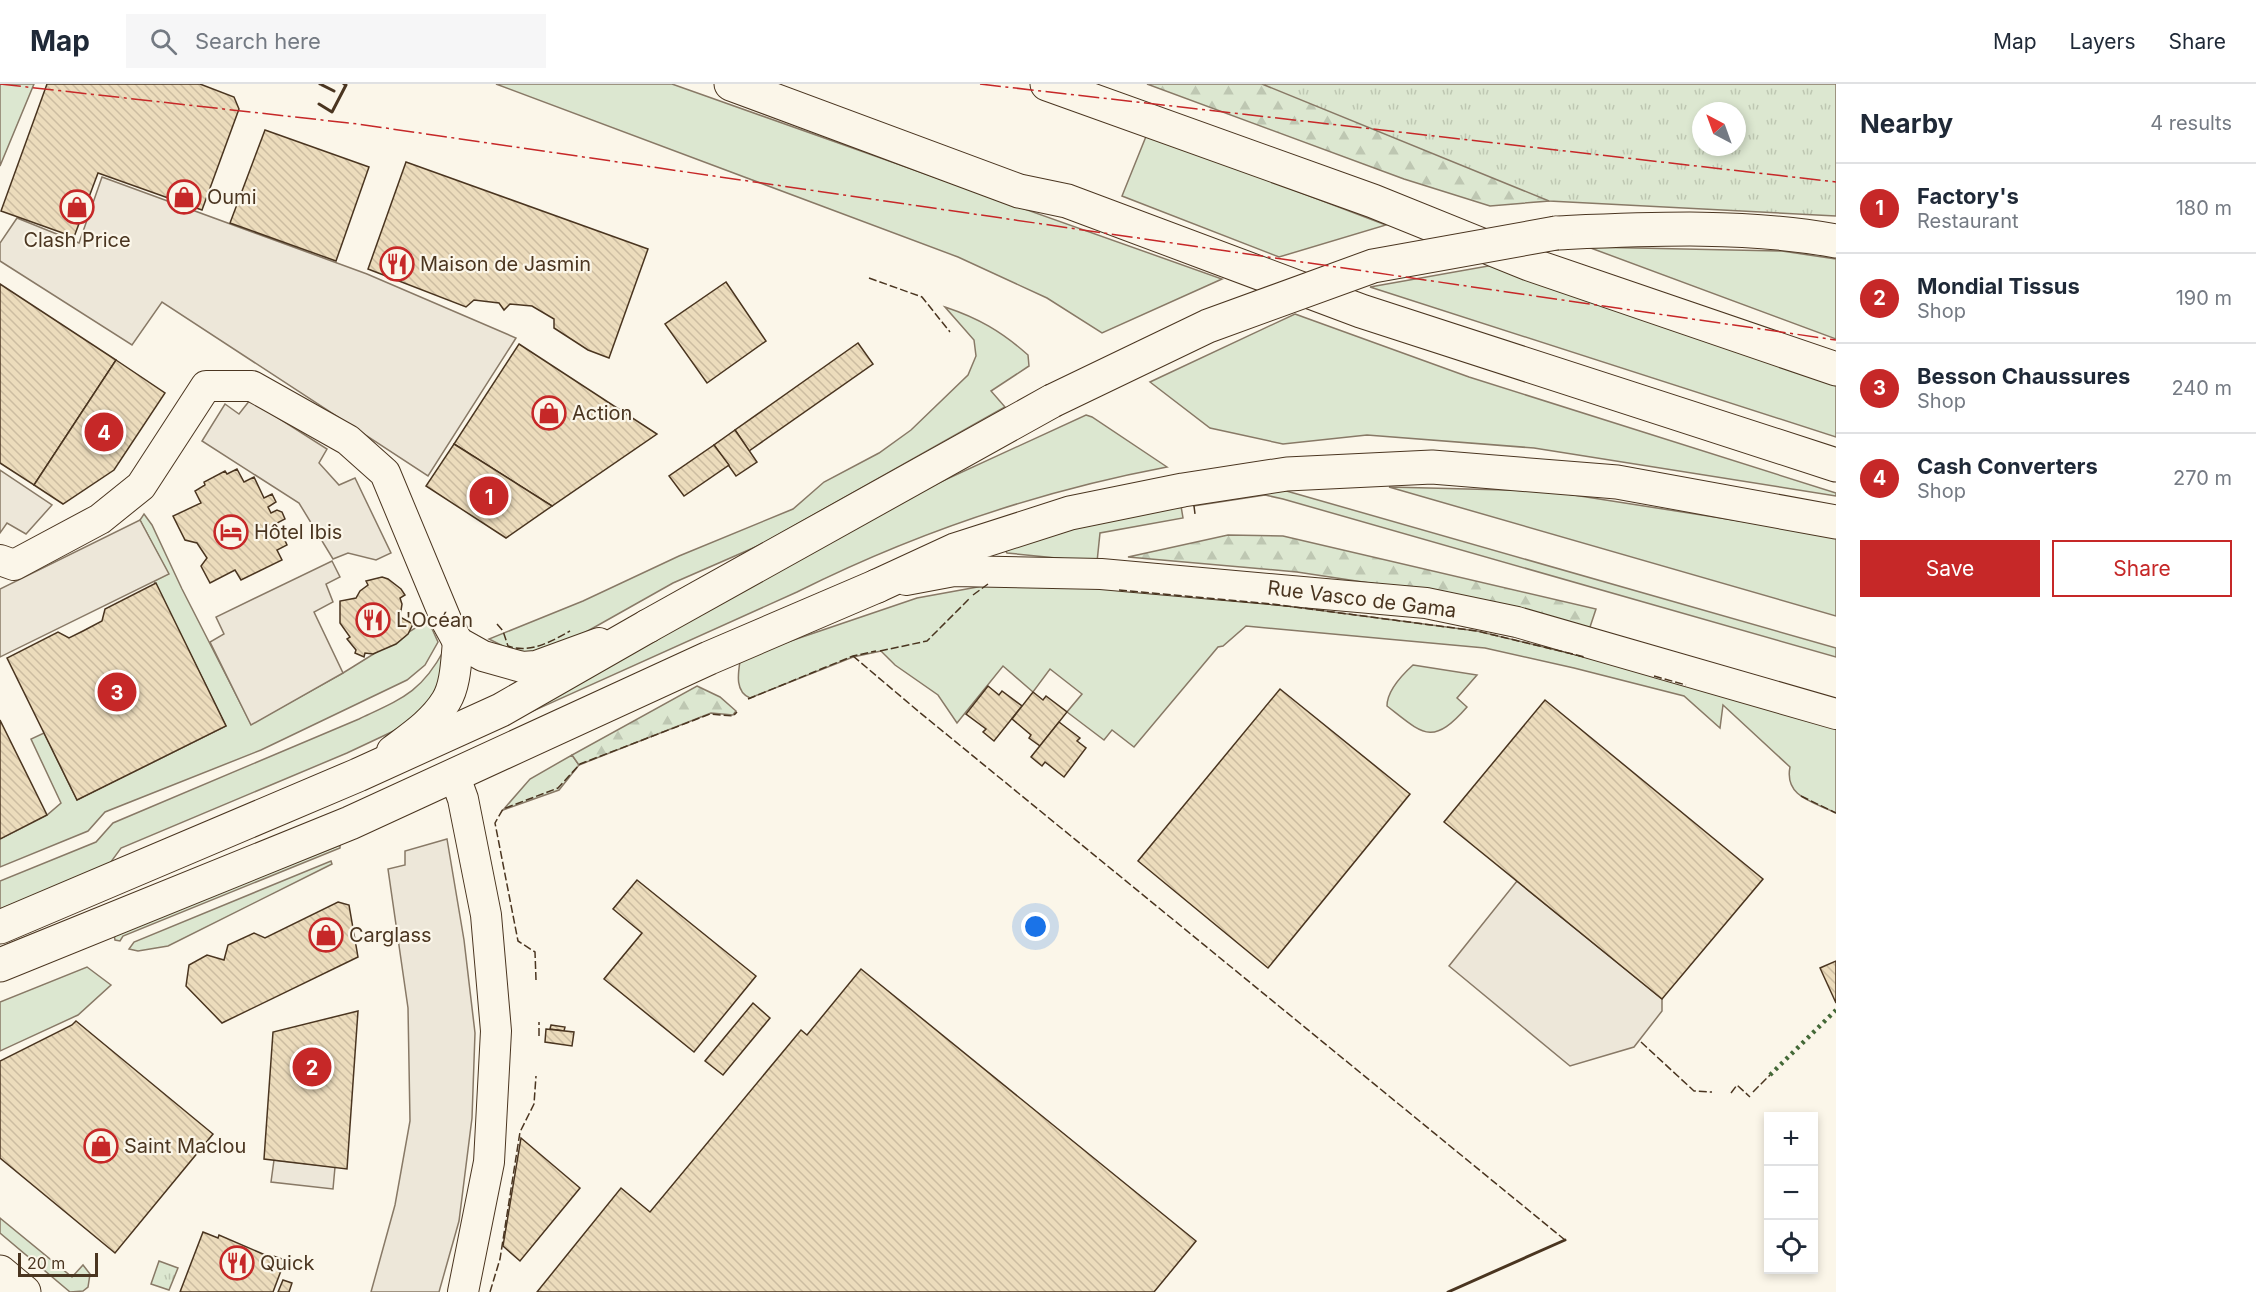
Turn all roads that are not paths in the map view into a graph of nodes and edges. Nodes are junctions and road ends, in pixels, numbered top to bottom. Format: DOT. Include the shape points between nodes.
graph roads {
  1 [pos="731,84"];
  2 [pos="783,84"];
  3 [pos="1047,84"];
  4 [pos="1067,201"];
  5 [pos="1836,241"];
  6 [pos="1836,369"];
  7 [pos="1836,465"];
  8 [pos="1836,522"];
  9 [pos="0,560"];
  10 [pos="876,586"];
  11 [pos="648,626"];
  12 [pos="458,642"];
  13 [pos="1836,714"];
  14 [pos="454,774"];
  15 [pos="358,775"];
  16 [pos="0,927"];
  17 [pos="0,965"];
  18 [pos="0,1272"];
  19 [pos="24,1292"];
  20 [pos="463,1292"];
  1 -- 4 [label="main road" via="1019,190"];
  2 -- 4 [label="main road" via="1026,178"];
  3 -- 6 [label="main road" via="1373,201 1529,264"];
  4 -- 7 [label="main road" via="1361,311"];
  5 -- 11 [label="main road, bridge" via="1682,228 1556,232 1373,266 1208,326 1052,401"];
  8 -- 10 [label="main road" via="1617,482 1432,467 1287,474 1070,513 955,550"];
  9 -- 12 [label="street" via="14,564 23,560 100,519 141,486 206,386 252,386 348,440 385,473"];
  10 -- 13 [label="street, Rue Vasco de Gama" via="954,571 1101,574 1426,603 1517,622"];
  10 -- 14 [label="main road"];
  11 -- 12 [label="street" via="536,666 522,667 483,656"];
  11 -- 15 [label="main road" via="501,710"];
  12 -- 15 [label="street" via="447,699 421,730"];
  14 -- 17 [label="main road" via="350,823"];
  14 -- 20 [label="street" via="463,799 486,915 496,1031 489,1162"];
  15 -- 16 [label="main road"];
  18 -- 19 [label="main road"];
}
